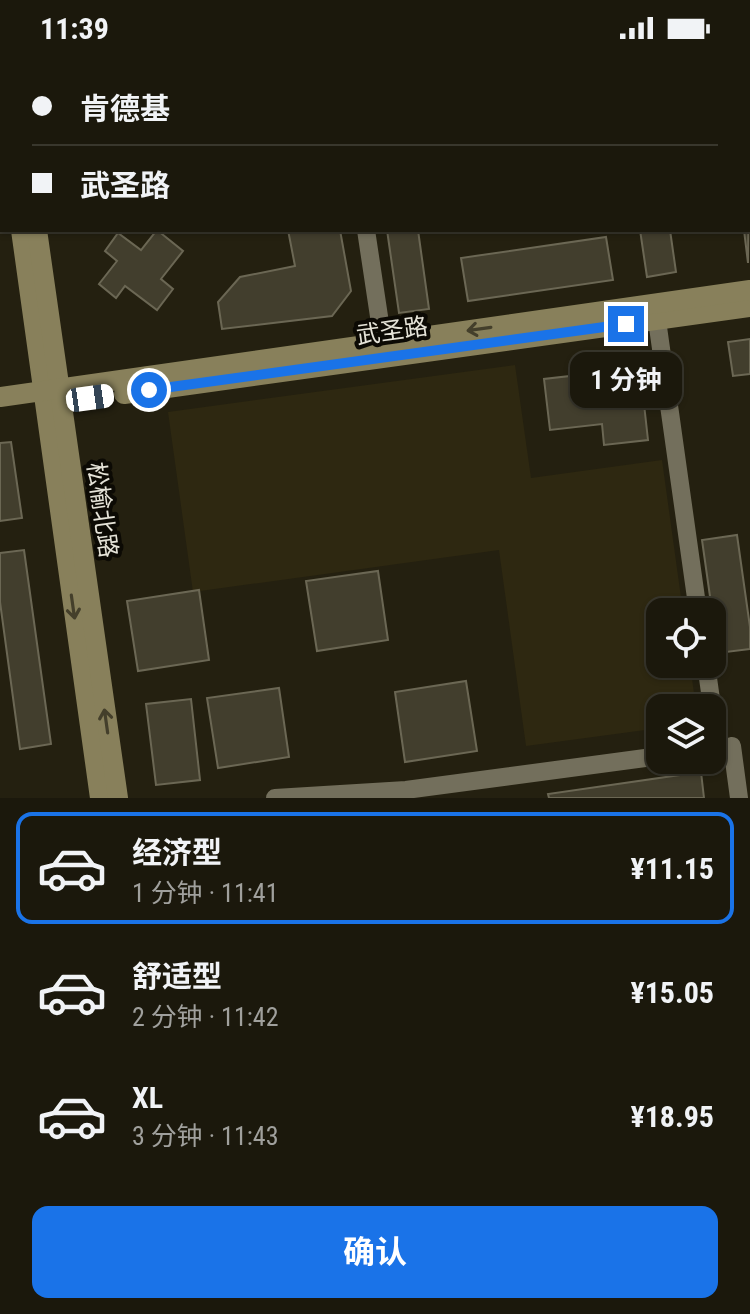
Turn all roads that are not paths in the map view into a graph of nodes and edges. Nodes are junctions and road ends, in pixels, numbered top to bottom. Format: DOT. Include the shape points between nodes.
graph roads {
  1 [pos="21,232"];
  2 [pos="37,232"];
  3 [pos="366,232"];
  4 [pos="750,290"];
  5 [pos="750,307"];
  6 [pos="657,320"];
  7 [pos="383,343"];
  8 [pos="54,394"];
  9 [pos="0,397"];
  10 [pos="696,598"];
  11 [pos="710,678"];
  12 [pos="728,747"];
  13 [pos="646,758"];
  14 [pos="100,798"];
  15 [pos="118,798"];
  16 [pos="275,798"];
  17 [pos="739,798"];
  1 -- 8 [label="street, 松榆北路"];
  2 -- 8 [label="street, 松榆北路"];
  3 -- 7 [label="street"];
  4 -- 7 [label="street, 武圣路, one-way"];
  5 -- 6 [label="street, 武圣路"];
  6 -- 8 [label="street, 武圣路"];
  6 -- 10 [label="street"];
  7 -- 8 [label="street, 武圣路"];
  8 -- 9 [label="street, 武圣路"];
  8 -- 14 [label="street, 松榆北路, one-way"];
  15 -- 8 [label="street, 松榆北路, one-way"];
  11 -- 12 [label="street"];
  12 -- 17 [label="street"];
  13 -- 16 [label="street" via="406,790"];
}
